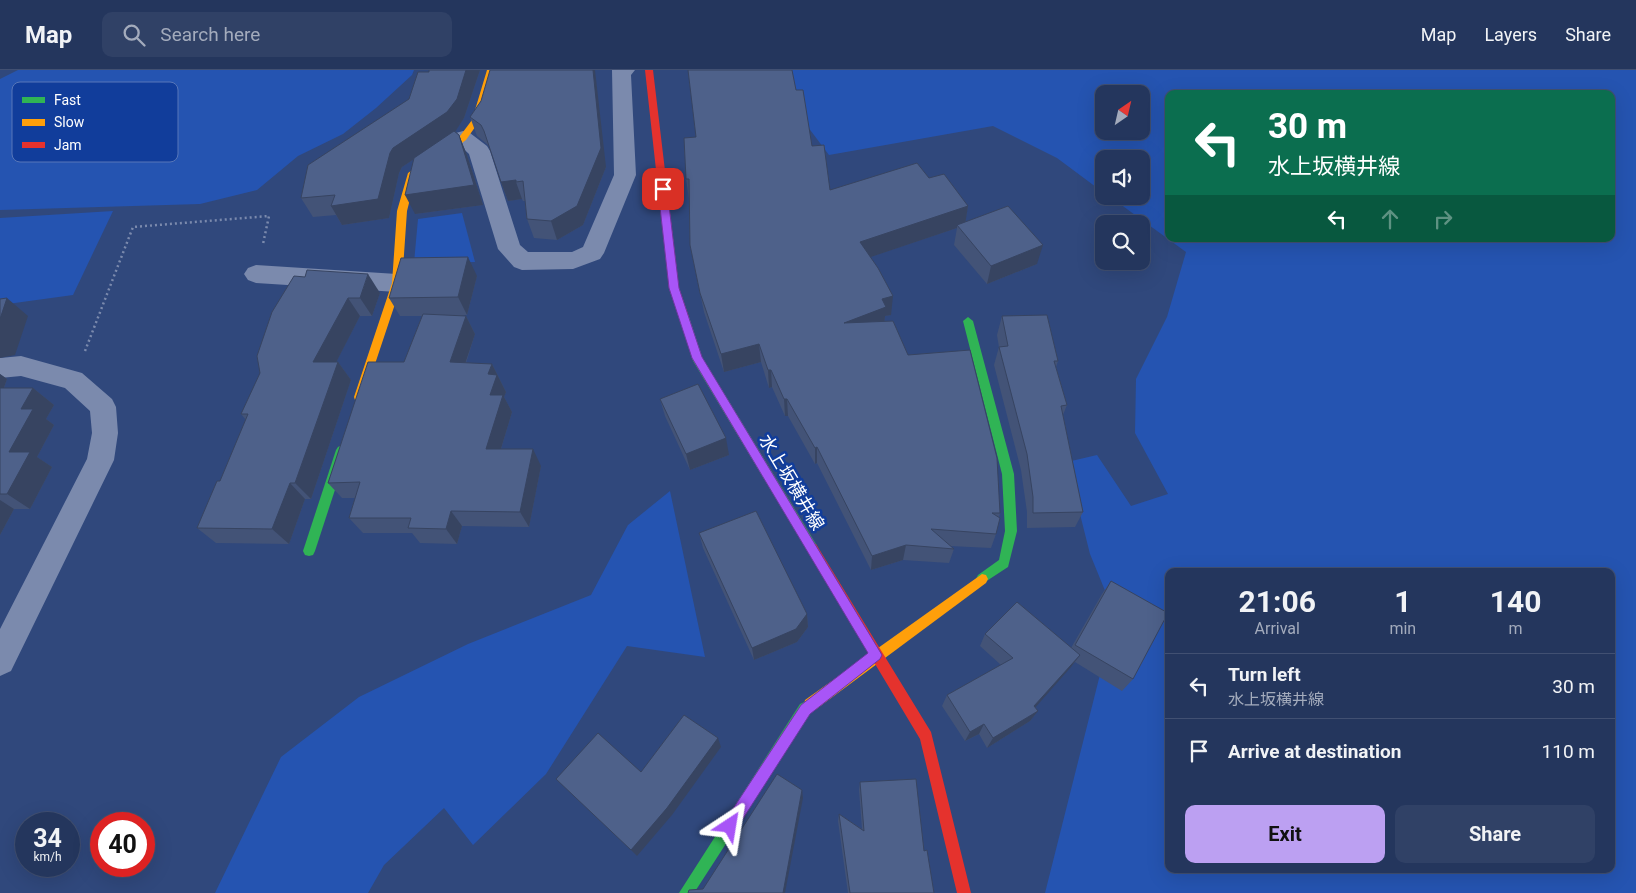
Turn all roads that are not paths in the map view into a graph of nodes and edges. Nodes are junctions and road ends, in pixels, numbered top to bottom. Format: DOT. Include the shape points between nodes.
graph roads {
  1 [pos="491,70"];
  2 [pos="625,70"];
  3 [pos="649,70"];
  4 [pos="464,138"];
  5 [pos="256,274"];
  6 [pos="397,283"];
  7 [pos="968,321"];
  8 [pos="0,368"];
  9 [pos="354,412"];
  10 [pos="345,440"];
  11 [pos="309,551"];
  12 [pos="876,655"];
  13 [pos="0,661"];
  14 [pos="686,893"];
  15 [pos="964,893"];
  1 -- 4 [label="street" via="476,120"];
  2 -- 4 [label="street" via="621,72 625,175 592,254 573,260 522,261 510,249 479,151"];
  3 -- 12 [label="street, 水上坂横井線" via="674,288 697,358"];
  4 -- 6 [label="street" via="412,173 402,211"];
  5 -- 6 [label="street"];
  6 -- 9 [label="street"];
  7 -- 12 [label="street" via="1008,474 1012,531 1004,563"];
  8 -- 13 [label="street" via="20,366 73,380 103,407 105,433 100,460"];
  10 -- 11 [label="street"];
  12 -- 14 [label="street" via="806,710"];
  12 -- 15 [label="street, 水上坂横井線" via="926,737"];
}
